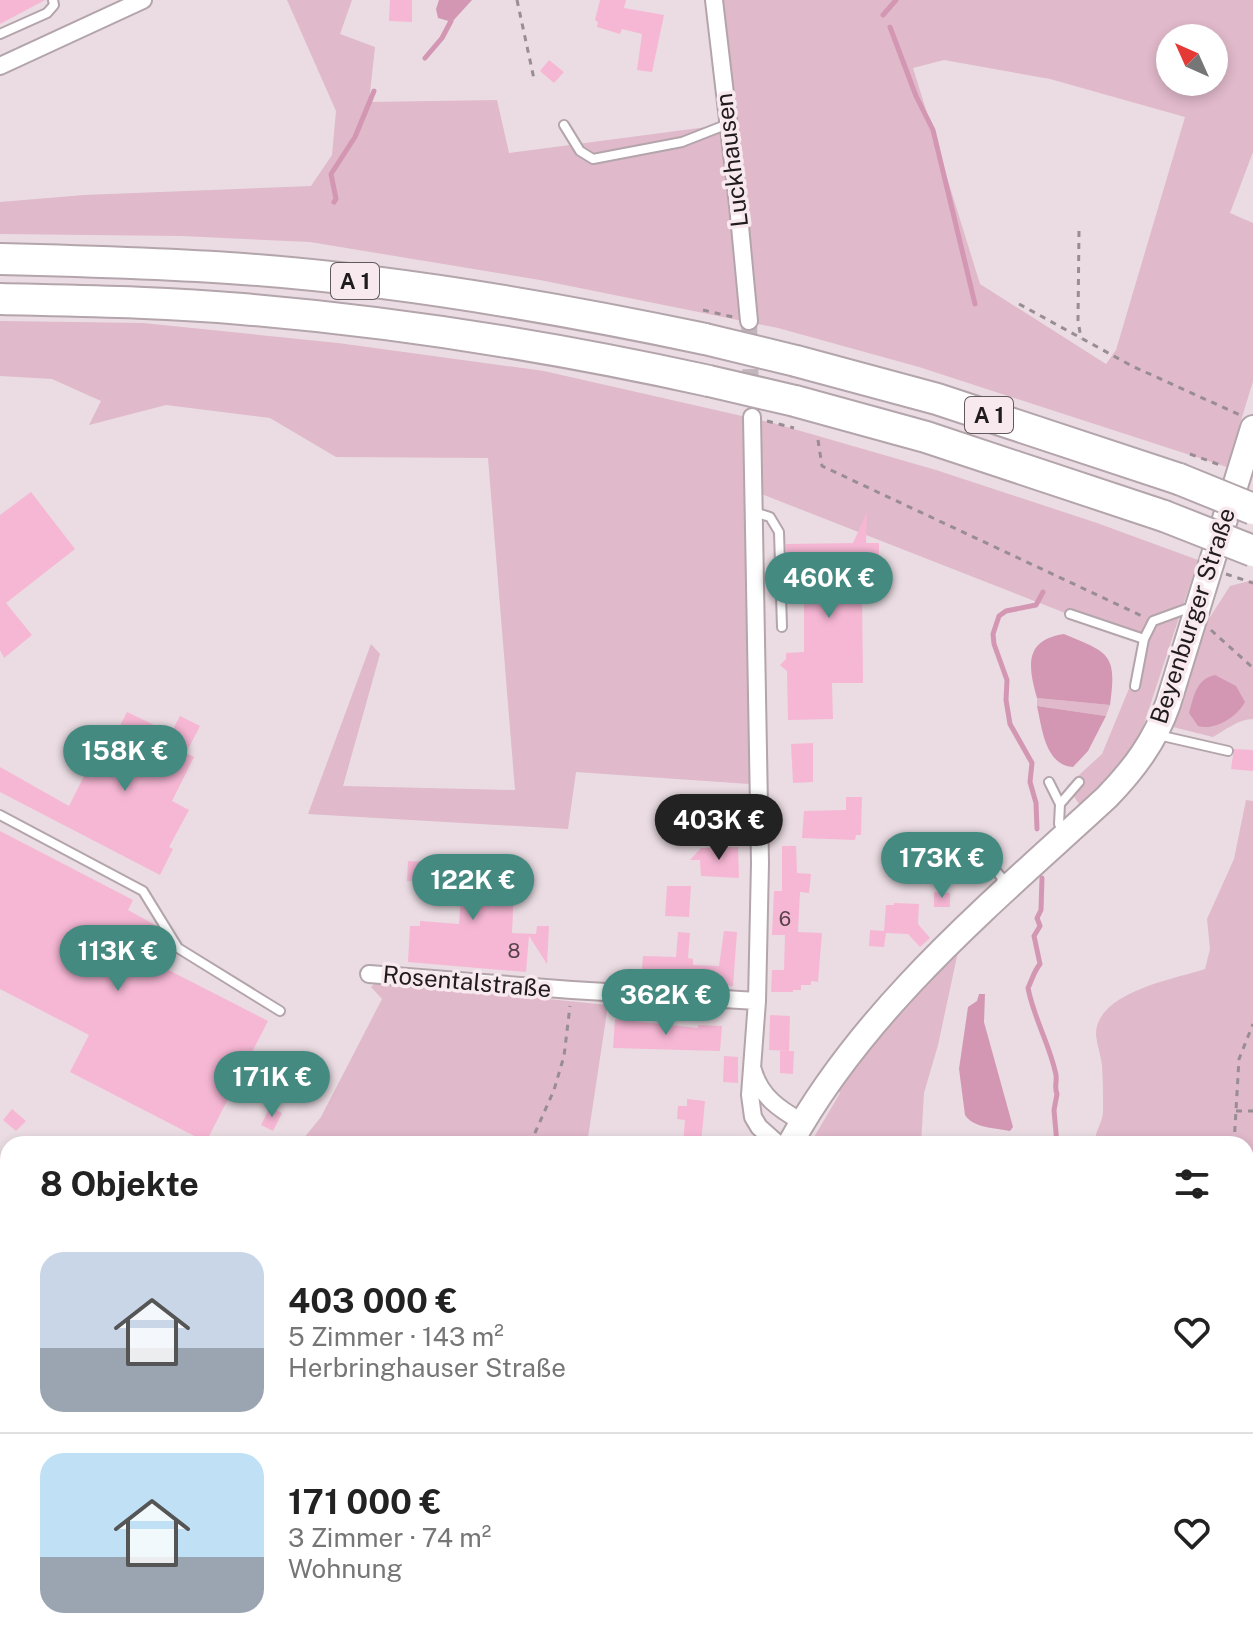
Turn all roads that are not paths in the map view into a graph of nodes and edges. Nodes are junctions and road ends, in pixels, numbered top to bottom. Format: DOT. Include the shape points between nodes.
graph roads {
  1 [pos="53,0"];
  2 [pos="143,0"];
  3 [pos="714,0"];
  4 [pos="0,34"];
  5 [pos="0,66"];
  6 [pos="728,124"];
  7 [pos="564,125"];
  8 [pos="0,259"];
  9 [pos="0,299"];
  10 [pos="745,320"];
  11 [pos="755,418"];
  12 [pos="1249,423"];
  13 [pos="1253,509"];
  14 [pos="754,512"];
  15 [pos="1253,551"];
  16 [pos="1070,614"];
  17 [pos="1143,616"];
  18 [pos="1203,619"];
  19 [pos="1153,621"];
  20 [pos="782,627"];
  21 [pos="1144,639"];
  22 [pos="1135,686"];
  23 [pos="1155,735"];
  24 [pos="1228,751"];
  25 [pos="1049,782"];
  26 [pos="1079,782"];
  27 [pos="1060,804"];
  28 [pos="0,815"];
  29 [pos="1067,835"];
  30 [pos="985,858"];
  31 [pos="1002,896"];
  32 [pos="369,974"];
  33 [pos="757,1001"];
  34 [pos="280,1011"];
  35 [pos="752,1064"];
  36 [pos="802,1122"];
  37 [pos="769,1136"];
  38 [pos="794,1136"];
  1 -- 4 [label="lane" via="47,13"];
  2 -- 5 [label="street"];
  3 -- 6 [label="street, Luckhausen"];
  6 -- 7 [label="lane" via="682,142 593,159 580,151"];
  6 -- 10 [label="street, Luckhausen"];
  8 -- 13 [label="highway, A 1, bridge" via="245,269 704,325 796,361 1184,466"];
  9 -- 15 [label="highway, A 1, bridge" via="241,309 361,322 491,339 709,381 795,415 926,437"];
  11 -- 14 [label="street"];
  12 -- 18 [label="main road, Beyenburger Straße"];
  14 -- 20 [label="lane" via="770,517 779,532"];
  14 -- 33 [label="street" via="760,835"];
  16 -- 21 [label="lane"];
  17 -- 19 [label="lane"];
  18 -- 19 [label="lane" via="1186,609"];
  18 -- 23 [label="main road, Beyenburger Straße"];
  19 -- 21 [label="lane"];
  21 -- 22 [label="lane"];
  23 -- 24 [label="lane"];
  23 -- 29 [label="main road, Beyenburger Straße" via="1129,774"];
  25 -- 27 [label="lane"];
  26 -- 27 [label="lane"];
  27 -- 29 [label="lane" via="1059,824"];
  28 -- 34 [label="lane" via="143,891 178,948"];
  29 -- 31 [label="main road, Beyenburger Straße"];
  30 -- 31 [label="lane" via="1002,878"];
  31 -- 36 [label="main road, Beyenburger Straße" via="883,1011"];
  32 -- 33 [label="street, Rosentalstraße"];
  33 -- 35 [label="street"];
  35 -- 36 [label="street" via="766,1096"];
  35 -- 37 [label="street" via="753,1117"];
  36 -- 38 [label="main road, Beyenburger Straße"];
}
